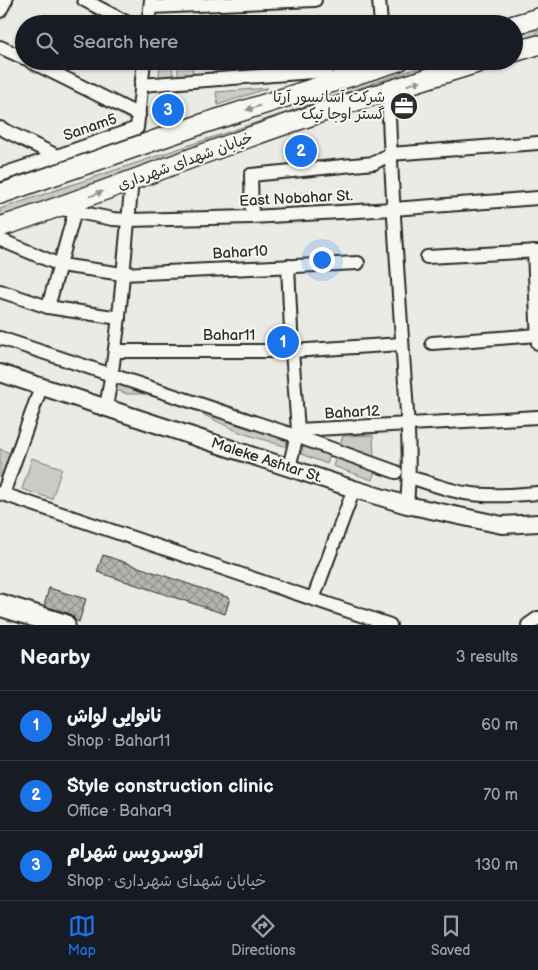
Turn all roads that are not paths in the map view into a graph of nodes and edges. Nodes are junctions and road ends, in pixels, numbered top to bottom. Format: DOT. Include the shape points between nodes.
graph roads {
  1 [pos="6,0"];
  2 [pos="84,0"];
  3 [pos="315,0"];
  4 [pos="380,0"];
  5 [pos="151,3"];
  6 [pos="0,11"];
  7 [pos="113,15"];
  8 [pos="381,15"];
  9 [pos="538,18"];
  10 [pos="523,23"];
  11 [pos="538,45"];
  12 [pos="0,47"];
  13 [pos="523,49"];
  14 [pos="15,54"];
  15 [pos="48,70"];
  16 [pos="143,70"];
  17 [pos="369,70"];
  18 [pos="455,70"];
  19 [pos="328,84"];
  20 [pos="141,85"];
  21 [pos="388,91"];
  22 [pos="139,115"];
  23 [pos="0,128"];
  24 [pos="538,143"];
  25 [pos="390,154"];
  26 [pos="57,156"];
  27 [pos="0,175"];
  28 [pos="132,181"];
  29 [pos="4,189"];
  30 [pos="538,198"];
  31 [pos="393,209"];
  32 [pos="66,210"];
  33 [pos="252,216"];
  34 [pos="128,220"];
  35 [pos="0,227"];
  36 [pos="0,240"];
  37 [pos="536,251"];
  38 [pos="427,256"];
  39 [pos="358,263"];
  40 [pos="60,265"];
  41 [pos="288,266"];
  42 [pos="123,274"];
  43 [pos="0,291"];
  44 [pos="48,307"];
  45 [pos="119,318"];
  46 [pos="538,335"];
  47 [pos="0,338"];
  48 [pos="432,343"];
  49 [pos="402,344"];
  50 [pos="538,344"];
  51 [pos="115,351"];
  52 [pos="292,351"];
  53 [pos="0,373"];
  54 [pos="112,376"];
  55 [pos="41,387"];
  56 [pos="106,407"];
  57 [pos="538,417"];
  58 [pos="407,425"];
  59 [pos="297,433"];
  60 [pos="289,468"];
  61 [pos="396,472"];
  62 [pos="409,477"];
  63 [pos="354,489"];
  64 [pos="2,493"];
  65 [pos="538,493"];
  66 [pos="407,504"];
  67 [pos="538,523"];
  68 [pos="313,599"];
  69 [pos="0,604"];
  70 [pos="538,618"];
  71 [pos="64,625"];
  72 [pos="390,625"];
  73 [pos="528,625"];
  1 -- 6 [label="street"];
  2 -- 7 [label="street"];
  3 -- 5 [label="street"];
  4 -- 8 [label="street"];
  9 -- 10 [label="main road"];
  11 -- 13 [label="main road"];
  12 -- 14 [label="street"];
  15 -- 22 [label="street"];
  16 -- 20 [label="street"];
  17 -- 19 [label="main road, خیابان شهدای شهرداری"];
  21 -- 18 [label="main road, خیابان شهدای شهرداری, one-way"];
  19 -- 20 [label="street" via="325,71"];
  19 -- 29 [label="main road, خیابان شهدای شهرداری, one-way"];
  20 -- 22 [label="street"];
  21 -- 25 [label="street"];
  21 -- 28 [label="main road, خیابان شهدای شهرداری" via="251,136"];
  22 -- 26 [label="street, Sanam5" via="138,128"];
  23 -- 26 [label="street, Sanam5"];
  24 -- 25 [label="street"];
  25 -- 31 [label="street"];
  25 -- 33 [label="street" via="374,163 251,175"];
  26 -- 27 [label="street"];
  32 -- 28 [label="main road, خیابان شهدای شهرداری, one-way"];
  28 -- 34 [label="street"];
  30 -- 31 [label="street, East Nobahar St."];
  31 -- 33 [label="street, East Nobahar St."];
  31 -- 49 [label="street"];
  32 -- 34 [label="street, East Nobahar St."];
  32 -- 35 [label="main road, خیابان شهدای شهرداری"];
  32 -- 40 [label="street"];
  33 -- 34 [label="street, East Nobahar St."];
  34 -- 42 [label="street"];
  36 -- 40 [label="street, Bahar10"];
  37 -- 38 [label="street"];
  37 -- 46 [label="street"];
  39 -- 41 [label="street, Bahar10"];
  40 -- 42 [label="street, Bahar10"];
  40 -- 44 [label="street"];
  41 -- 42 [label="street, Bahar10"];
  41 -- 52 [label="street"];
  42 -- 45 [label="street"];
  43 -- 44 [label="street"];
  44 -- 45 [label="street"];
  45 -- 51 [label="street"];
  46 -- 48 [label="street"];
  46 -- 50 [label="street"];
  47 -- 54 [label="street"];
  49 -- 52 [label="street, Bahar11"];
  49 -- 58 [label="street"];
  51 -- 52 [label="street, Bahar11"];
  51 -- 54 [label="street"];
  52 -- 59 [label="street"];
  53 -- 55 [label="street, Maleke Ashtar St."];
  54 -- 56 [label="street"];
  54 -- 59 [label="street"];
  55 -- 56 [label="street, Maleke Ashtar St."];
  55 -- 64 [label="street"];
  56 -- 60 [label="street, Maleke Ashtar St."];
  57 -- 58 [label="street, Bahar12"];
  58 -- 59 [label="street, Bahar12"];
  58 -- 62 [label="street"];
  59 -- 60 [label="street"];
  59 -- 61 [label="street"];
  60 -- 63 [label="street, Maleke Ashtar St."];
  62 -- 65 [label="street" via="463,493 487,496"];
  62 -- 66 [label="street"];
  63 -- 66 [label="street, Maleke Ashtar St."];
  63 -- 68 [label="street"];
  64 -- 68 [label="street"];
  66 -- 67 [label="street, Maleke Ashtar St." via="502,525"];
  68 -- 72 [label="street"];
  69 -- 71 [label="highway"];
  70 -- 73 [label="street"];
}
